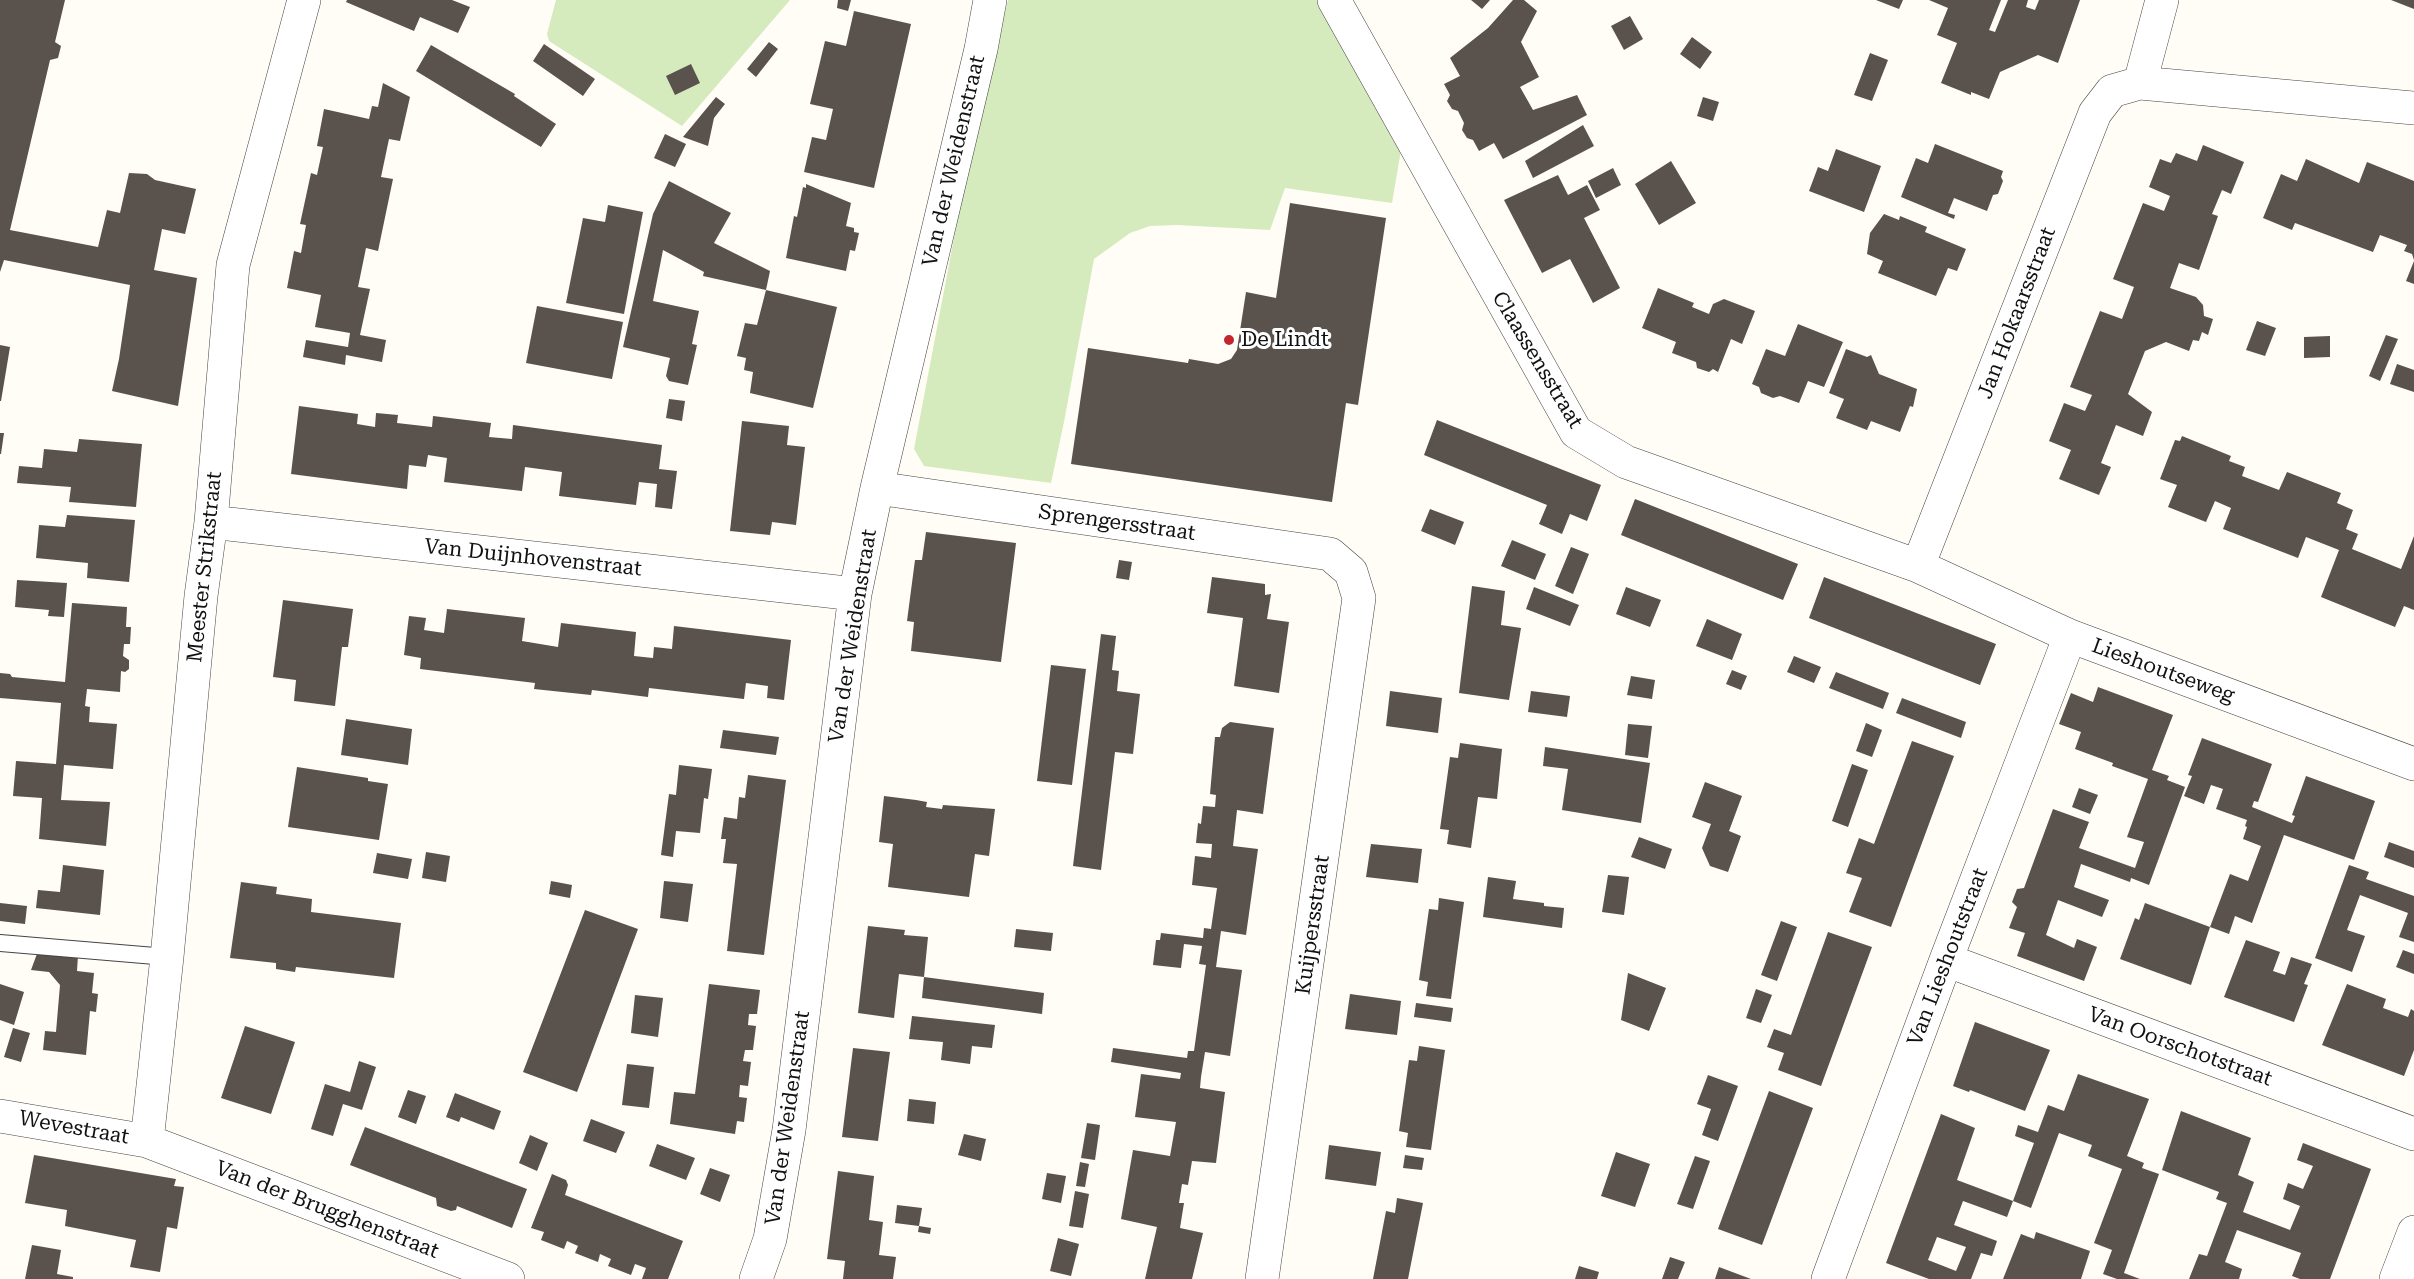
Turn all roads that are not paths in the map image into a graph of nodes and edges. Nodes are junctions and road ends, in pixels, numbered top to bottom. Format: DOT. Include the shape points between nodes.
graph roads {
  1 [pos="304,0"];
  2 [pos="990,0"];
  3 [pos="1334,0"];
  4 [pos="2162,0"];
  5 [pos="2140,83"];
  6 [pos="2414,108"];
  7 [pos="877,488"];
  8 [pos="211,522"];
  9 [pos="1918,566"];
  10 [pos="1351,572"];
  11 [pos="855,594"];
  12 [pos="2070,636"];
  13 [pos="2414,764"];
  14 [pos="0,943"];
  15 [pos="167,957"];
  16 [pos="1946,960"];
  17 [pos="0,1116"];
  18 [pos="2414,1134"];
  19 [pos="147,1141"];
  20 [pos="2414,1232"];
  21 [pos="508,1279"];
  22 [pos="756,1279"];
  23 [pos="1262,1279"];
  24 [pos="1828,1279"];
  25 [pos="2396,1279"];
  1 -- 8 [label="street, Meester Strikstraat" via="233,265"];
  2 -- 7 [label="street, Van der Weidenstraat"];
  3 -- 9 [label="street, Claassensstraat" via="1576,432 1626,462"];
  4 -- 5 [label="street"];
  5 -- 6 [label="street, Jan Hokaarsstraat"];
  5 -- 9 [label="street, Jan Hokaarsstraat" via="2112,91 2095,113"];
  7 -- 10 [label="street, Sprengersstraat" via="1330,554"];
  7 -- 11 [label="street, Van der Weidenstraat"];
  8 -- 11 [label="street, Van Duijnhovenstraat"];
  8 -- 15 [label="street, Meester Strikstraat"];
  9 -- 12 [label="street, Lieshoutseweg"];
  10 -- 23 [label="street, Kuijpersstraat" via="1359,598"];
  11 -- 22 [label="street, Van der Weidenstraat" via="789,1130 770,1239"];
  12 -- 13 [label="street, Lieshoutseweg"];
  12 -- 16 [label="street, Van Lieshoutstraat"];
  14 -- 15 [label="lane"];
  15 -- 19 [label="street, Meester Strikstraat"];
  16 -- 18 [label="street, Van Oorschotstraat"];
  16 -- 24 [label="street, Van Lieshoutstraat"];
  17 -- 19 [label="street, Wevestraat"];
  19 -- 21 [label="street, Van der Brugghenstraat"];
  20 -- 25 [label="street"];
}
